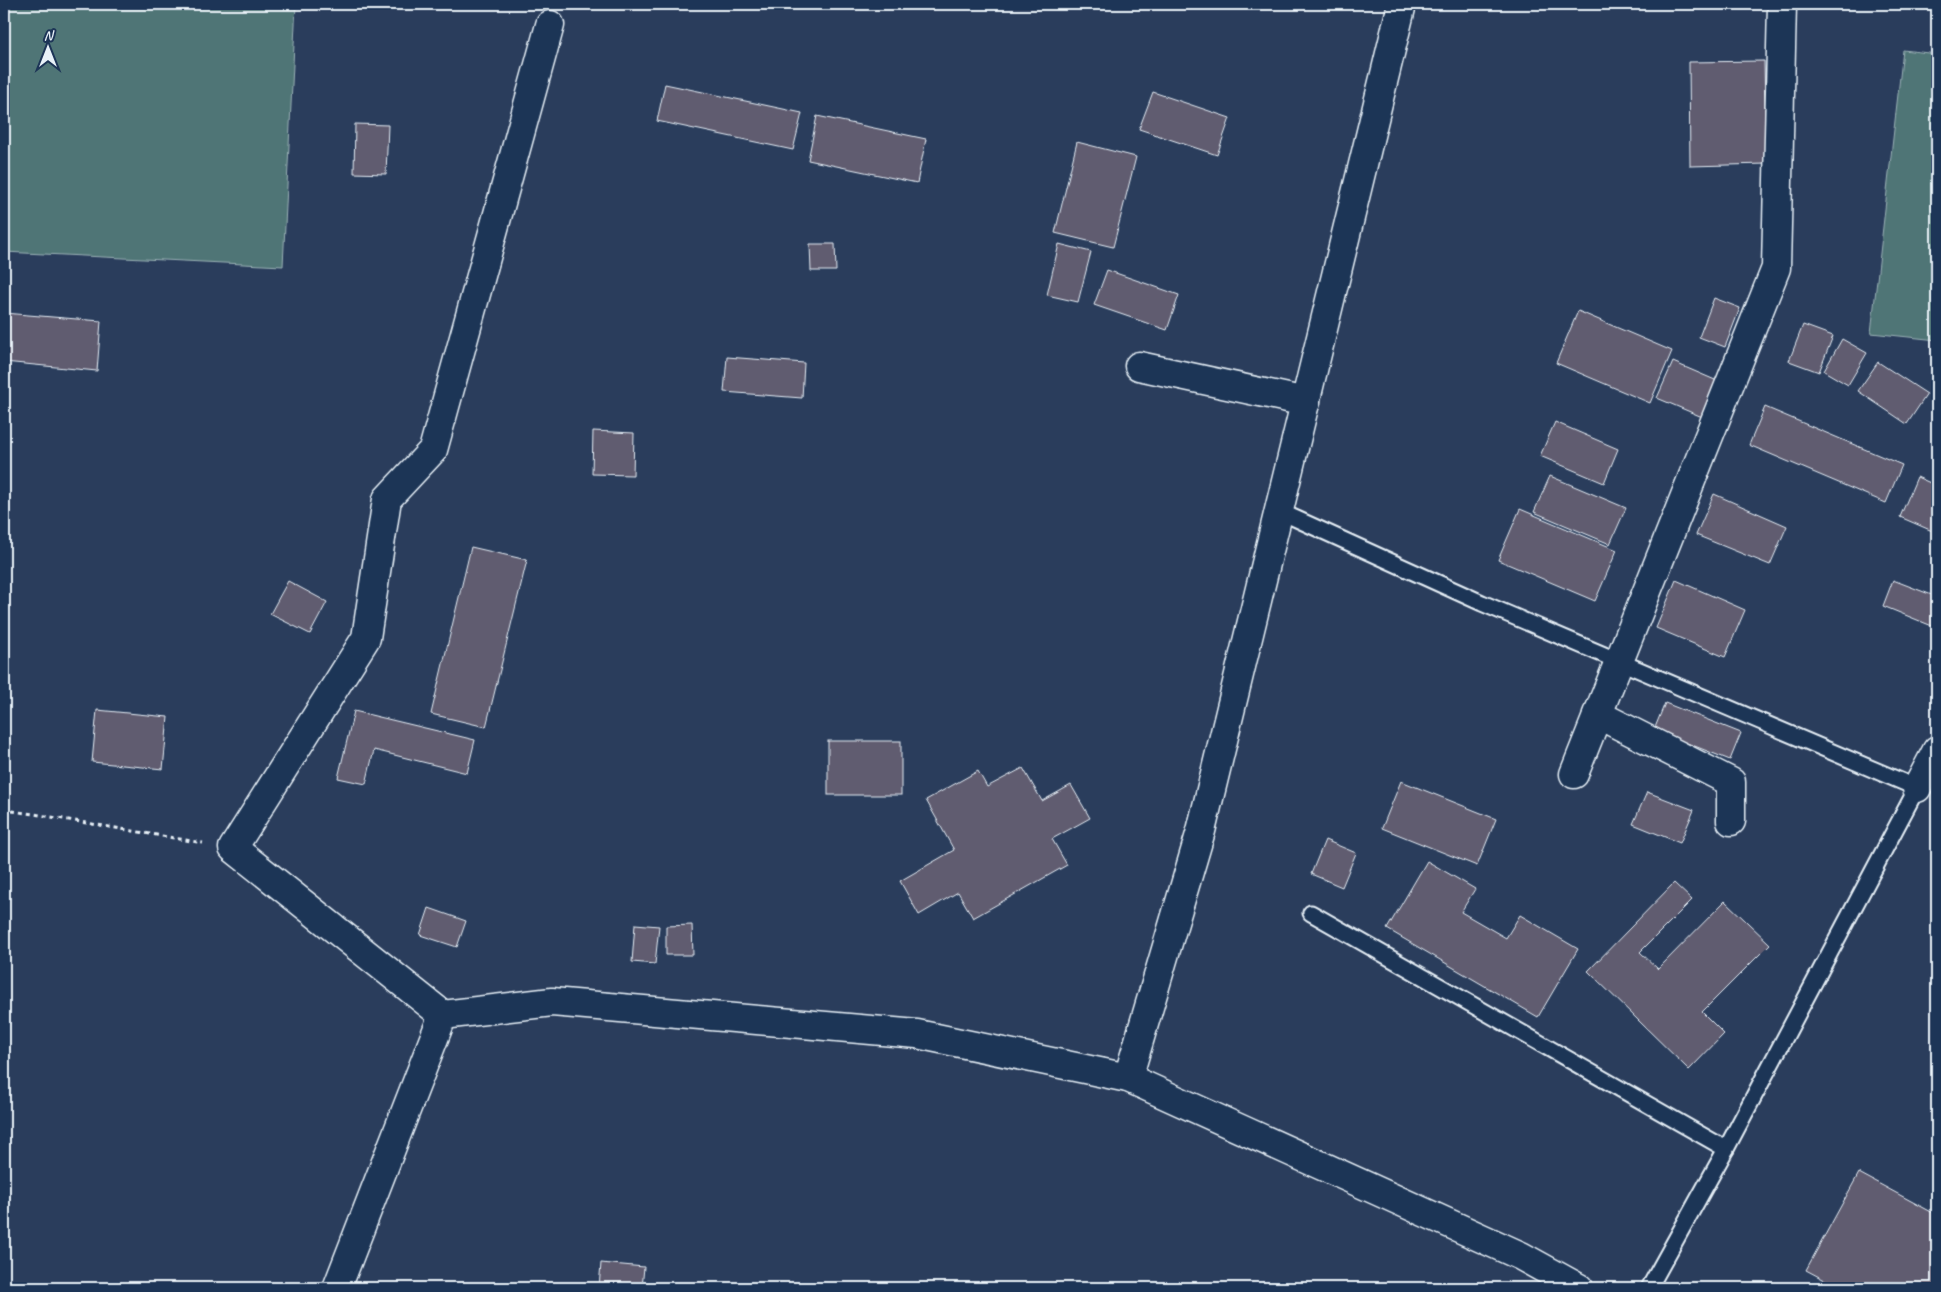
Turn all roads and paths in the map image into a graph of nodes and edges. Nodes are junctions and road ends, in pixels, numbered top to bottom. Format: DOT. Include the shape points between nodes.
graph roads {
  1 [pos="1402,4"];
  2 [pos="1782,4"];
  3 [pos="550,26"];
  4 [pos="1139,366"];
  5 [pos="1306,402"];
  6 [pos="1279,511"];
  7 [pos="1597,714"];
  8 [pos="1937,750"];
  9 [pos="1574,774"];
  10 [pos="1917,788"];
  11 [pos="4,810"];
  12 [pos="1731,821"];
  13 [pos="233,848"];
  14 [pos="1311,913"];
  15 [pos="443,1014"];
  16 [pos="1128,1078"];
  17 [pos="1726,1149"];
  18 [pos="337,1288"];
  19 [pos="1579,1288"];
  20 [pos="1649,1288"];
  1 -- 5 [label="street"];
  2 -- 7 [label="street" via="1776,268"];
  3 -- 13 [label="street" via="433,450 387,499 366,638"];
  4 -- 5 [label="street"];
  5 -- 6 [label="street"];
  6 -- 10 [label="lane" via="1482,603"];
  6 -- 16 [label="street" via="1201,831"];
  7 -- 9 [label="street"];
  7 -- 12 [label="street" via="1731,782"];
  8 -- 10 [label="street"];
  10 -- 17 [label="lane"];
  11 -- 13 [label="path"];
  13 -- 15 [label="street"];
  14 -- 17 [label="lane"];
  15 -- 16 [label="street" via="552,1002 916,1034"];
  15 -- 18 [label="street"];
  16 -- 19 [label="street" via="1521,1256"];
  17 -- 20 [label="lane"];
}
